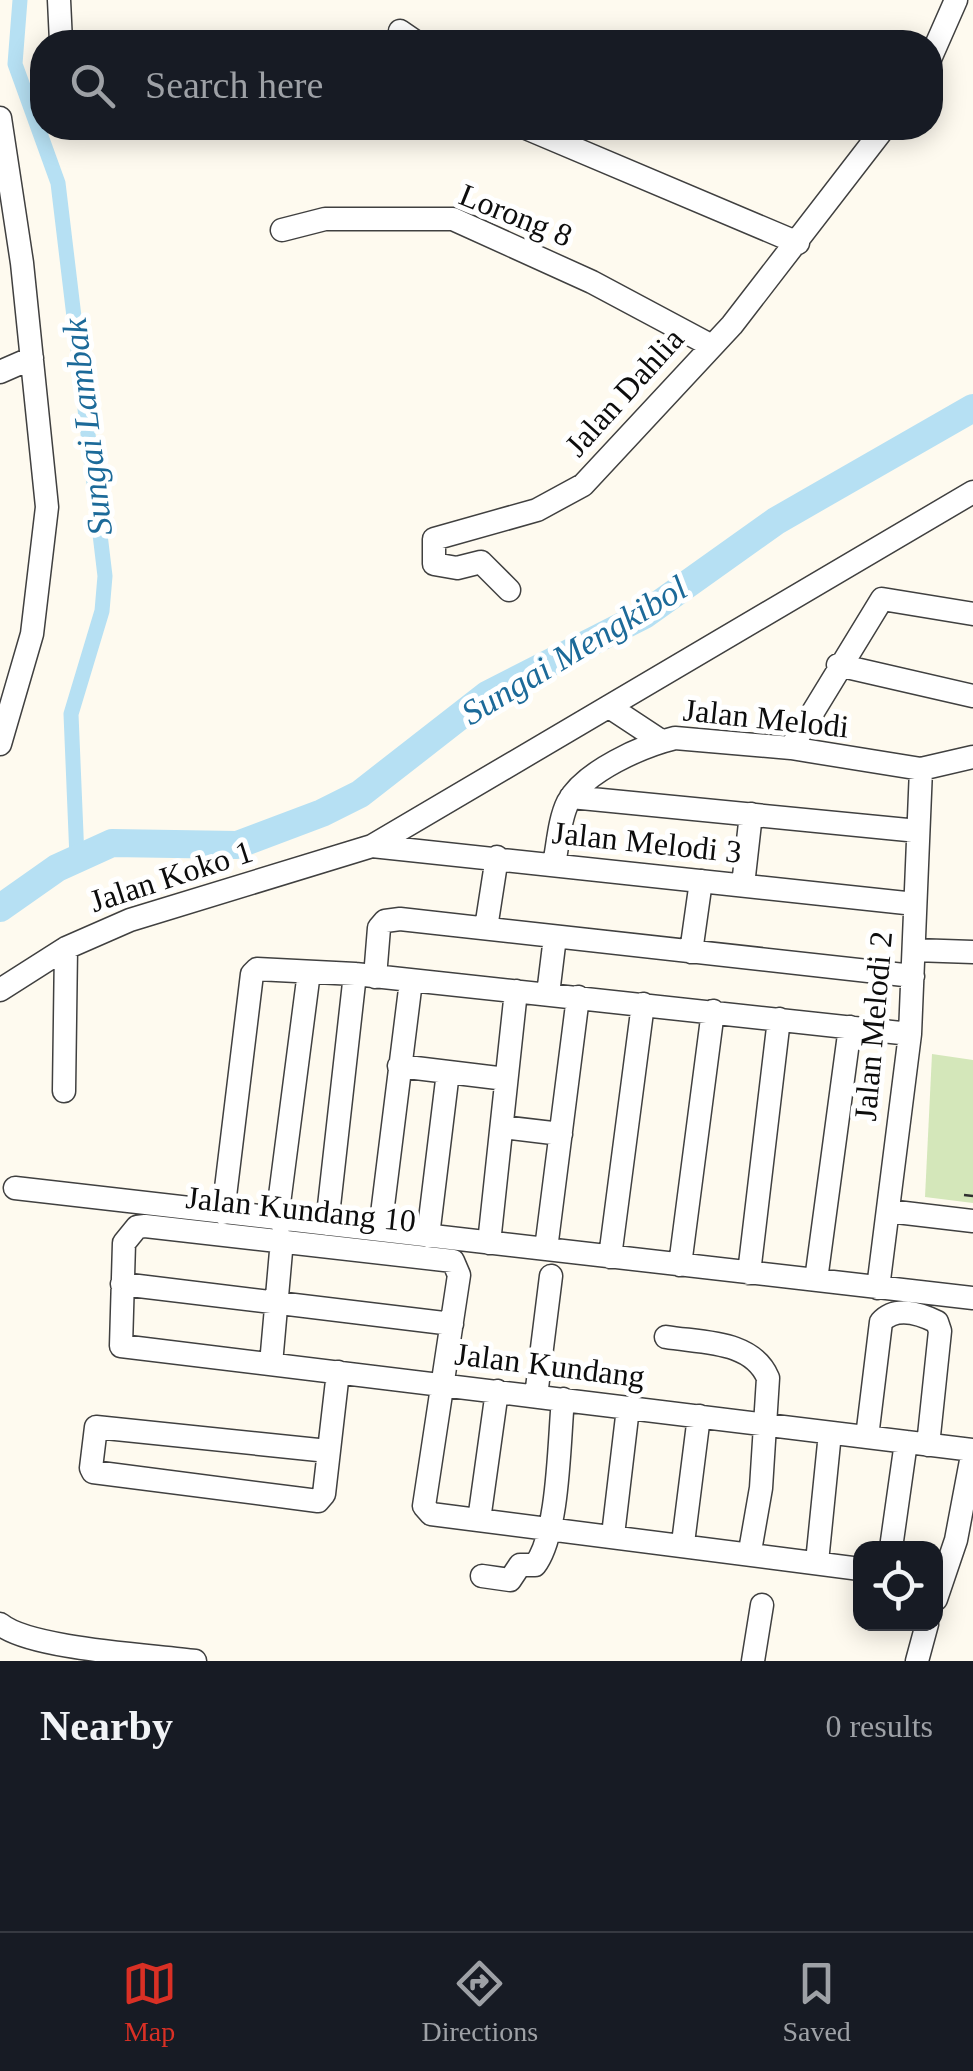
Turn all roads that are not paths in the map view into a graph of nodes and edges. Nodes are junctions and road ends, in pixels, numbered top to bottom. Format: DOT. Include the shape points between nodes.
graph roads {
  1 [pos="58,0"];
  2 [pos="959,5"];
  3 [pos="60,30"];
  4 [pos="943,35"];
  5 [pos="0,118"];
  6 [pos="553,140"];
  7 [pos="875,140"];
  8 [pos="4,184"];
  9 [pos="282,230"];
  10 [pos="798,243"];
  11 [pos="11,267"];
  12 [pos="710,345"];
  13 [pos="32,358"];
  14 [pos="0,372"];
  15 [pos="973,492"];
  16 [pos="509,590"];
  17 [pos="973,614"];
  18 [pos="838,665"];
  19 [pos="973,696"];
  20 [pos="611,708"];
  21 [pos="661,741"];
  22 [pos="0,744"];
  23 [pos="791,748"];
  24 [pos="972,754"];
  25 [pos="921,769"];
  26 [pos="571,797"];
  27 [pos="751,814"];
  28 [pos="918,831"];
  29 [pos="372,846"];
  30 [pos="496,857"];
  31 [pos="554,864"];
  32 [pos="701,881"];
  33 [pos="744,886"];
  34 [pos="915,904"];
  35 [pos="486,928"];
  36 [pos="554,937"];
  37 [pos="66,948"];
  38 [pos="914,950"];
  39 [pos="691,952"];
  40 [pos="973,952"];
  41 [pos="309,972"];
  42 [pos="365,976"];
  43 [pos="912,976"];
  44 [pos="410,980"];
  45 [pos="0,990"];
  46 [pos="516,992"];
  47 [pos="548,994"];
  48 [pos="578,997"];
  49 [pos="643,1004"];
  50 [pos="712,1010"];
  51 [pos="779,1019"];
  52 [pos="850,1027"];
  53 [pos="910,1034"];
  54 [pos="399,1066"];
  55 [pos="448,1072"];
  56 [pos="506,1078"];
  57 [pos="64,1092"];
  58 [pos="502,1126"];
  59 [pos="561,1134"];
  60 [pos="15,1188"];
  61 [pos="888,1211"];
  62 [pos="223,1212"];
  63 [pos="973,1222"];
  64 [pos="327,1224"];
  65 [pos="280,1230"];
  66 [pos="380,1230"];
  67 [pos="428,1236"];
  68 [pos="489,1243"];
  69 [pos="546,1250"];
  70 [pos="610,1257"];
  71 [pos="680,1265"];
  72 [pos="749,1273"];
  73 [pos="551,1276"];
  74 [pos="816,1280"];
  75 [pos="122,1284"];
  76 [pos="878,1288"];
  77 [pos="973,1298"];
  78 [pos="277,1303"];
  79 [pos="452,1324"];
  80 [pos="666,1337"];
  81 [pos="119,1344"];
  82 [pos="270,1364"];
  83 [pos="338,1372"];
  84 [pos="444,1384"];
  85 [pos="497,1391"];
  86 [pos="536,1396"];
  87 [pos="563,1399"];
  88 [pos="628,1408"];
  89 [pos="699,1416"];
  90 [pos="767,1425"];
  91 [pos="830,1432"];
  92 [pos="867,1437"];
  93 [pos="917,1444"];
  94 [pos="973,1450"];
  95 [pos="328,1451"];
  96 [pos="480,1520"];
  97 [pos="549,1528"];
  98 [pos="613,1535"];
  99 [pos="893,1541"];
  100 [pos="683,1543"];
  101 [pos="750,1551"];
  102 [pos="817,1562"];
  103 [pos="853,1568"];
  104 [pos="482,1576"];
  105 [pos="943,1578"];
  106 [pos="762,1605"];
  107 [pos="0,1624"];
  108 [pos="925,1631"];
  109 [pos="195,1661"];
  110 [pos="753,1661"];
  111 [pos="917,1661"];
  1 -- 3 [label="street"];
  2 -- 4 [label="street"];
  5 -- 8 [label="street"];
  6 -- 10 [label="street"];
  7 -- 10 [label="street, Jalan Dahlia"];
  8 -- 11 [label="street"];
  9 -- 12 [label="street, Lorong 8" via="325,219 453,219"];
  10 -- 12 [label="street, Jalan Dahlia"];
  11 -- 13 [label="street"];
  12 -- 16 [label="street, Jalan Dahlia" via="583,485 536,510 434,540 434,564 481,562"];
  13 -- 14 [label="street"];
  13 -- 22 [label="street" via="46,464 46,527 32,634"];
  15 -- 20 [label="street"];
  17 -- 18 [label="street" via="882,598"];
  18 -- 19 [label="street"];
  18 -- 23 [label="street"];
  20 -- 21 [label="street"];
  20 -- 29 [label="street"];
  21 -- 23 [label="street, Jalan Melodi"];
  21 -- 26 [label="street, Jalan Melodi" via="588,780"];
  23 -- 25 [label="street, Jalan Melodi"];
  24 -- 25 [label="street"];
  25 -- 28 [label="street, Jalan Melodi 2"];
  26 -- 27 [label="street"];
  26 -- 31 [label="street"];
  27 -- 28 [label="street"];
  27 -- 33 [label="street"];
  28 -- 34 [label="street, Jalan Melodi 2"];
  29 -- 30 [label="street, Jalan Melodi 3"];
  29 -- 37 [label="street, Jalan Koko 1" via="130,920"];
  30 -- 31 [label="street, Jalan Melodi 3"];
  30 -- 35 [label="street"];
  31 -- 32 [label="street, Jalan Melodi 3"];
  32 -- 33 [label="street, Jalan Melodi 3"];
  32 -- 39 [label="street"];
  33 -- 34 [label="street, Jalan Melodi 3"];
  34 -- 38 [label="street, Jalan Melodi 2"];
  35 -- 36 [label="street"];
  35 -- 42 [label="street" via="385,921"];
  36 -- 39 [label="street"];
  36 -- 47 [label="street"];
  37 -- 45 [label="street, Jalan Koko 1"];
  37 -- 57 [label="street"];
  38 -- 40 [label="street"];
  38 -- 43 [label="street, Jalan Melodi 2"];
  39 -- 43 [label="street"];
  41 -- 42 [label="street"];
  41 -- 62 [label="street" via="261,968 252,974"];
  41 -- 65 [label="street"];
  42 -- 44 [label="street"];
  42 -- 64 [label="street"];
  43 -- 53 [label="street, Jalan Melodi 2"];
  44 -- 46 [label="street"];
  44 -- 54 [label="street"];
  46 -- 47 [label="street"];
  46 -- 56 [label="street"];
  47 -- 48 [label="street"];
  48 -- 49 [label="street"];
  48 -- 59 [label="street"];
  49 -- 50 [label="street"];
  49 -- 70 [label="street"];
  50 -- 51 [label="street"];
  50 -- 71 [label="street"];
  51 -- 52 [label="street"];
  51 -- 72 [label="street"];
  52 -- 53 [label="street"];
  52 -- 74 [label="street"];
  53 -- 61 [label="street, Jalan Melodi 2"];
  54 -- 55 [label="street"];
  54 -- 66 [label="street"];
  55 -- 56 [label="street"];
  55 -- 67 [label="street"];
  56 -- 58 [label="street"];
  58 -- 59 [label="street"];
  58 -- 68 [label="street"];
  59 -- 69 [label="street"];
  60 -- 62 [label="street"];
  61 -- 63 [label="street"];
  61 -- 76 [label="street, Jalan Melodi 2"];
  62 -- 65 [label="street"];
  64 -- 65 [label="street"];
  64 -- 66 [label="street"];
  65 -- 75 [label="street, Jalan Kundang 10" via="138,1227 124,1243"];
  65 -- 78 [label="street"];
  65 -- 79 [label="street, Jalan Kundang 10" via="444,1257 459,1275"];
  66 -- 67 [label="street"];
  67 -- 68 [label="street"];
  68 -- 69 [label="street"];
  69 -- 70 [label="street"];
  70 -- 71 [label="street"];
  71 -- 72 [label="street"];
  72 -- 74 [label="street"];
  73 -- 86 [label="street"];
  74 -- 76 [label="street"];
  75 -- 78 [label="street"];
  75 -- 81 [label="street, Jalan Kundang 10"];
  76 -- 77 [label="street"];
  78 -- 79 [label="street"];
  78 -- 82 [label="street"];
  79 -- 84 [label="street, Jalan Kundang 10"];
  80 -- 90 [label="street" via="753,1356 768,1378"];
  81 -- 82 [label="street, Jalan Kundang"];
  82 -- 83 [label="street, Jalan Kundang"];
  83 -- 84 [label="street, Jalan Kundang"];
  83 -- 95 [label="street"];
  84 -- 85 [label="street, Jalan Kundang"];
  84 -- 96 [label="street, Jalan Kundang 10" via="424,1506 431,1514"];
  85 -- 86 [label="street, Jalan Kundang"];
  85 -- 96 [label="street"];
  86 -- 87 [label="street, Jalan Kundang"];
  87 -- 88 [label="street, Jalan Kundang"];
  87 -- 97 [label="street"];
  88 -- 89 [label="street, Jalan Kundang"];
  88 -- 98 [label="street"];
  89 -- 90 [label="street, Jalan Kundang"];
  89 -- 100 [label="street"];
  90 -- 91 [label="street, Jalan Kundang"];
  90 -- 101 [label="street"];
  91 -- 92 [label="street, Jalan Kundang"];
  91 -- 102 [label="street"];
  92 -- 93 [label="street, Jalan Kundang"];
  92 -- 93 [label="street" via="884,1316 910,1313 938,1322 940,1331"];
  93 -- 94 [label="street, Jalan Kundang"];
  93 -- 99 [label="street"];
  94 -- 105 [label="street"];
  95 -- 95 [label="street" via="96,1427 93,1472 318,1501"];
  96 -- 97 [label="street"];
  97 -- 98 [label="street"];
  97 -- 104 [label="street" via="535,1565 520,1566 510,1580"];
  98 -- 100 [label="street"];
  100 -- 101 [label="street"];
  101 -- 102 [label="street"];
  102 -- 103 [label="street"];
  106 -- 110 [label="street"];
  107 -- 109 [label="street" via="44,1640"];
  108 -- 111 [label="street"];
}
